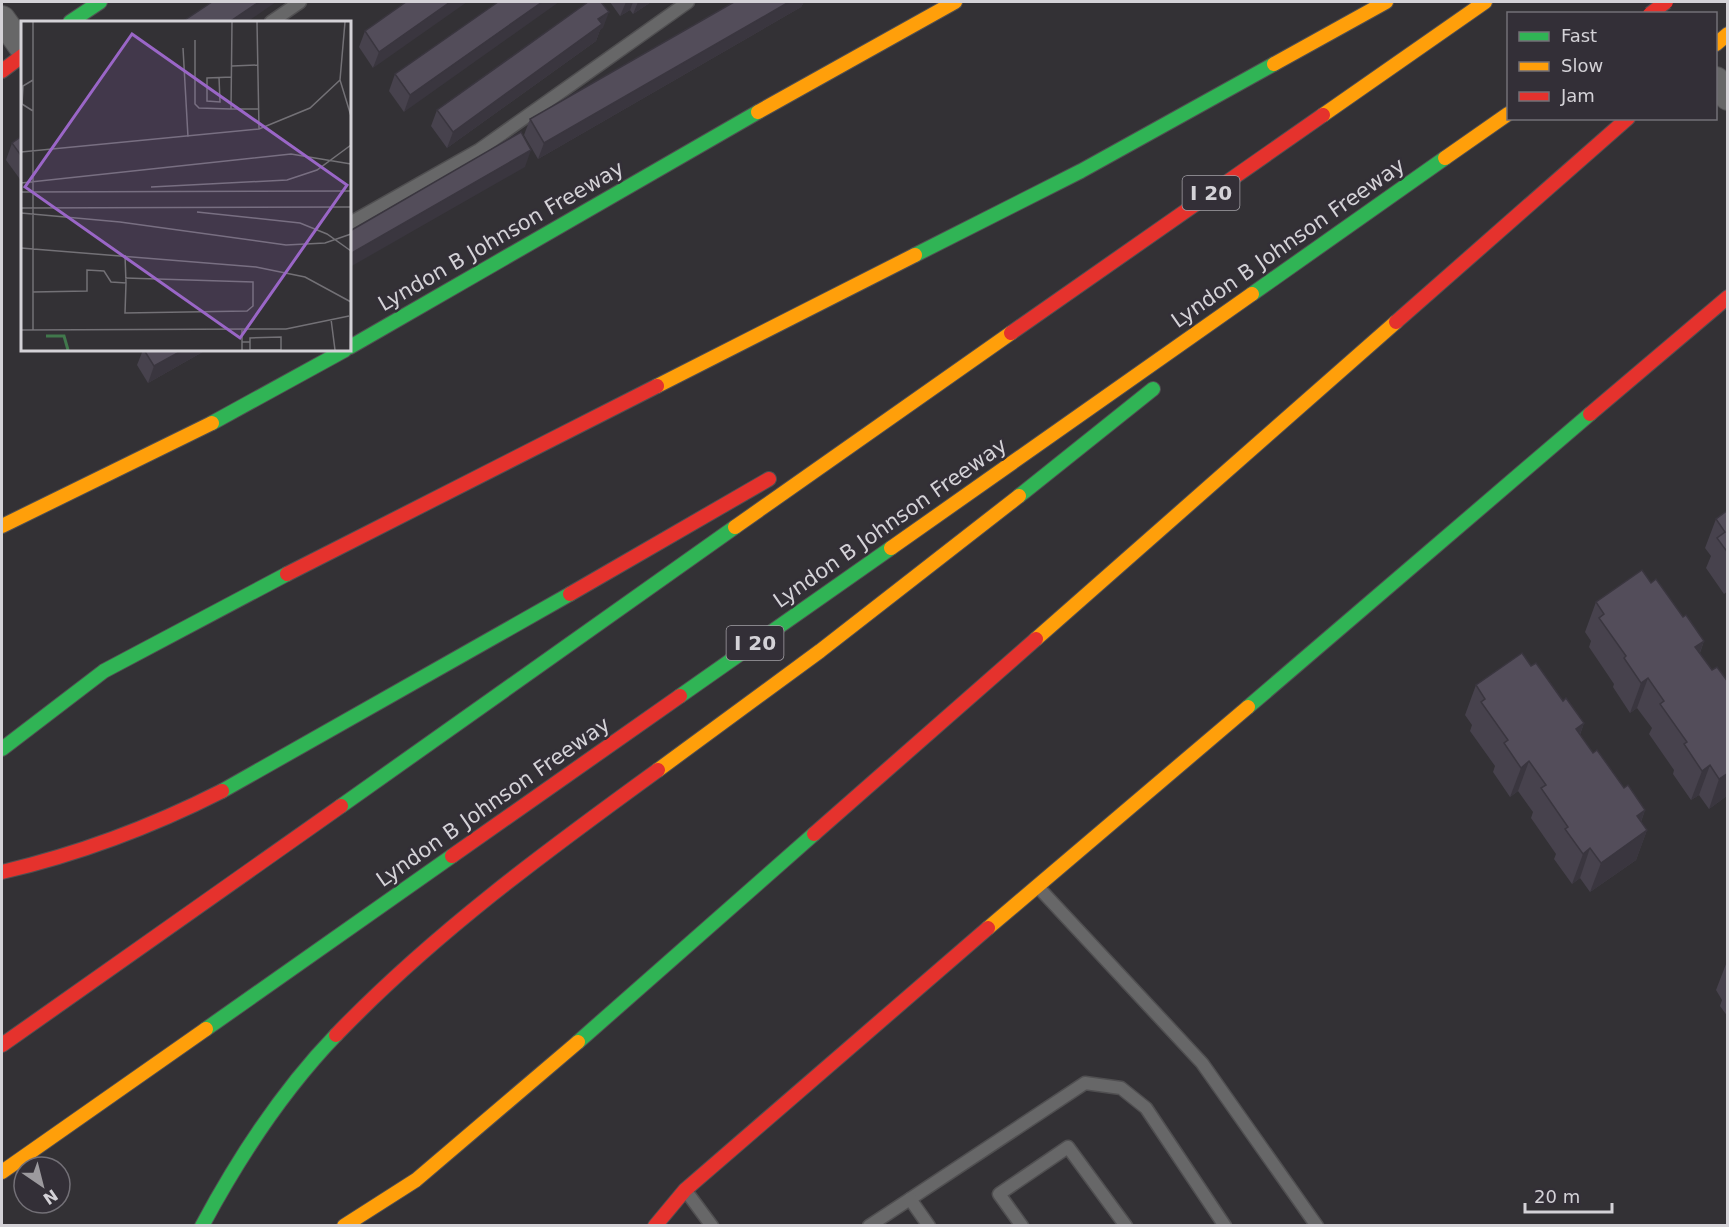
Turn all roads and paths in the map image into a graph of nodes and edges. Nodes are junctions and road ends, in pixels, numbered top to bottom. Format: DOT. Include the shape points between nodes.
graph roads {
  1 [pos="100,2"];
  2 [pos="300,2"];
  3 [pos="688,2"];
  4 [pos="955,2"];
  5 [pos="1386,2"];
  6 [pos="1485,2"];
  7 [pos="1666,2"];
  8 [pos="931,7"];
  9 [pos="1653,12"];
  10 [pos="2,19"];
  11 [pos="72,21"];
  12 [pos="272,21"];
  13 [pos="21,46"];
  14 [pos="21,57"];
  15 [pos="2,71"];
  16 [pos="1717,82"];
  17 [pos="1728,98"];
  18 [pos="1507,115"];
  19 [pos="1626,120"];
  20 [pos="1452,154"];
  21 [pos="351,222"];
  22 [pos="1728,297"];
  23 [pos="1245,317"];
  24 [pos="351,346"];
  25 [pos="343,351"];
  26 [pos="937,384"];
  27 [pos="1160,384"];
  28 [pos="813,454"];
  29 [pos="783,471"];
  30 [pos="2,526"];
  31 [pos="2,749"];
  32 [pos="2,872"];
  33 [pos="1036,885"];
  34 [pos="2,1045"];
  35 [pos="2,1172"];
  36 [pos="685,1190"];
  37 [pos="910,1199"];
  38 [pos="202,1226"];
  39 [pos="344,1226"];
  40 [pos="655,1226"];
  41 [pos="712,1226"];
  42 [pos="869,1226"];
  43 [pos="928,1226"];
  44 [pos="1022,1226"];
  45 [pos="1126,1226"];
  46 [pos="1225,1226"];
  47 [pos="1317,1226"];
  1 -- 11 [label="main road"];
  2 -- 12 [label="lane"];
  3 -- 21 [label="lane" via="478,150"];
  4 -- 8 [label="main road, Lyndon B Johnson Freeway"];
  5 -- 31 [label="main road" via="1081,171 188,624 104,671"];
  6 -- 26 [label="main road, I 20"];
  7 -- 9 [label="main road, bridge"];
  8 -- 24 [label="main road, Lyndon B Johnson Freeway" via="853,57"];
  10 -- 13 [label="street"];
  14 -- 15 [label="main road"];
  16 -- 17 [label="street"];
  18 -- 20 [label="main road, Lyndon B Johnson Freeway / I 20"];
  19 -- 39 [label="main road" via="474,1132 416,1180"];
  20 -- 23 [label="main road"];
  20 -- 35 [label="main road, Lyndon B Johnson Freeway / I 20"];
  22 -- 33 [label="main road"];
  25 -- 30 [label="main road" via="179,441"];
  26 -- 28 [label="main road"];
  26 -- 34 [label="main road, I 20"];
  27 -- 38 [label="main road" via="821,650 458,921 342,1026 296,1077 255,1132"];
  29 -- 32 [label="main road" via="410,687 187,809 110,842"];
  33 -- 36 [label="main road"];
  33 -- 47 [label="lane" via="1202,1063"];
  36 -- 40 [label="main road"];
  36 -- 41 [label="lane"];
  37 -- 42 [label="lane"];
  37 -- 43 [label="lane"];
  37 -- 46 [label="lane" via="1085,1083 1120,1088 1146,1108"];
  44 -- 45 [label="lane" via="999,1194 1068,1147"];
}
